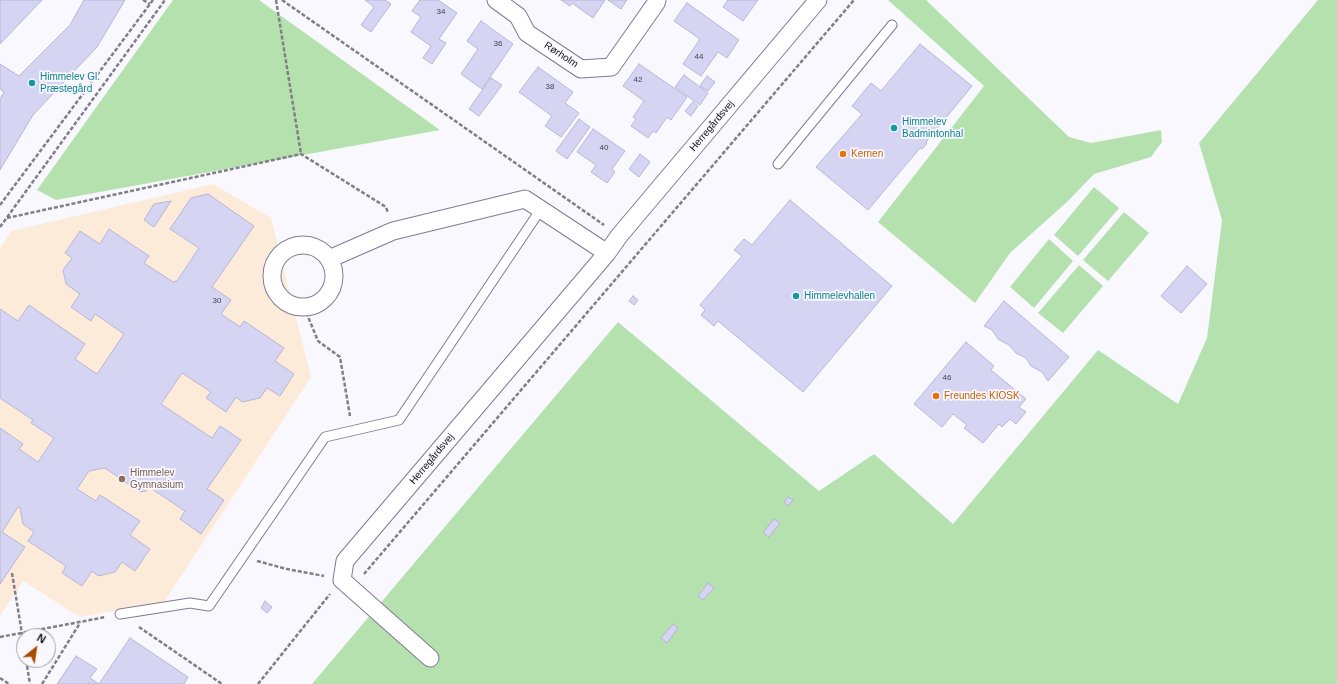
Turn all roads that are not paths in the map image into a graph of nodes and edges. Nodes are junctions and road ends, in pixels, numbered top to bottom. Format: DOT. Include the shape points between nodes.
graph roads {
  1 [pos="496,0"];
  2 [pos="657,0"];
  3 [pos="818,0"];
  4 [pos="892,25"];
  5 [pos="778,164"];
  6 [pos="541,209"];
  7 [pos="607,253"];
  8 [pos="329,259"];
  9 [pos="120,614"];
  10 [pos="430,658"];
  1 -- 2 [label="street, Rørholm" via="518,16 527,33 581,69 611,67"];
  3 -- 7 [label="street, Herregårdsvej"];
  4 -- 5 [label="lane"];
  6 -- 7 [label="street"];
  6 -- 8 [label="street" via="525,199 393,231"];
  6 -- 9 [label="lane" via="399,420 325,436 210,606 190,603"];
  7 -- 10 [label="street, Herregårdsvej" via="345,561 342,580"];
  8 -- 8 [label="street" via="332,263 334,283 323,300 314,306 294,306 278,294 274,284 275,264 288,249 308,246 318,249"];
}
